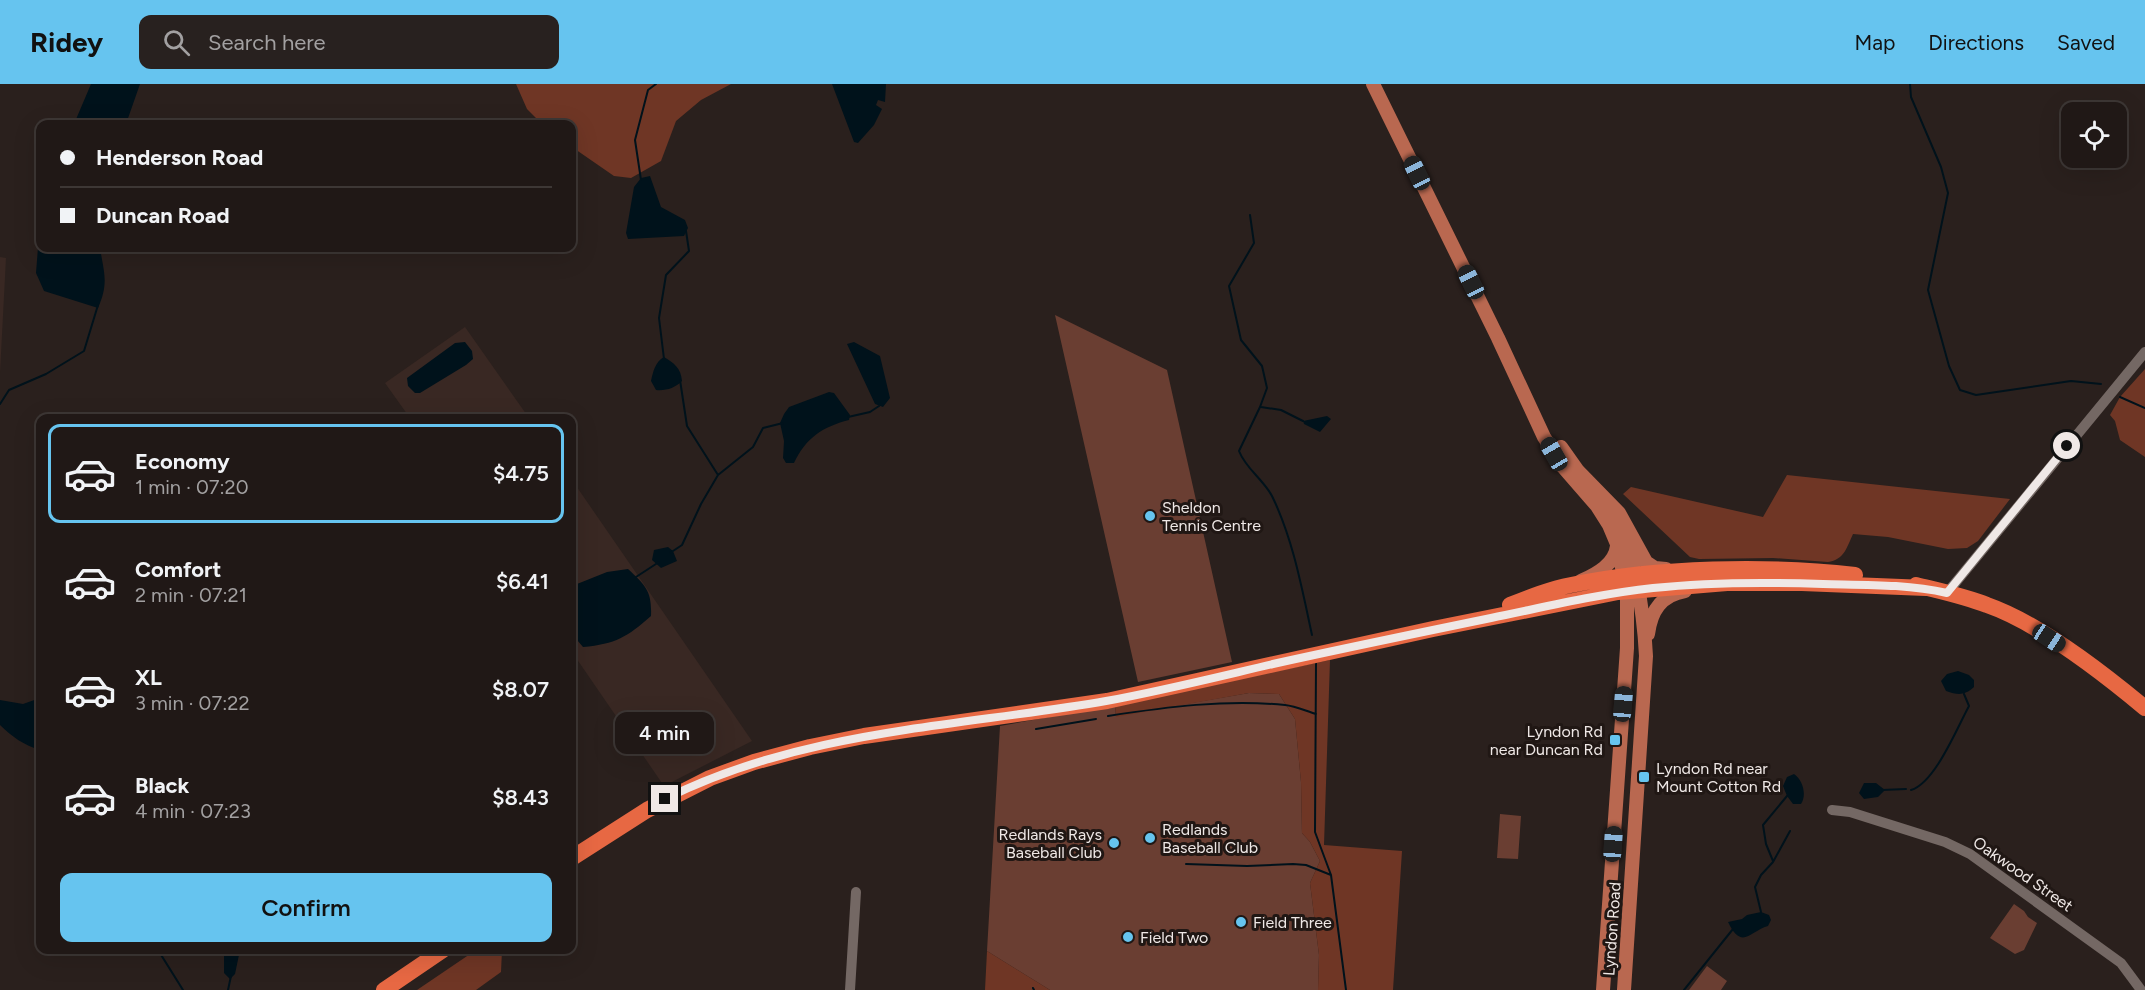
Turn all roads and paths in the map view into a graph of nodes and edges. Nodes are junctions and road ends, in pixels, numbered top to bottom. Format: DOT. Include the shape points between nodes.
graph roads {
  1 [pos="1373,84"];
  2 [pos="2145,352"];
  3 [pos="1513,368"];
  4 [pos="1530,398"];
  5 [pos="1617,544"];
  6 [pos="1824,572"];
  7 [pos="1631,583"];
  8 [pos="1786,583"];
  9 [pos="1571,585"];
  10 [pos="1926,588"];
  11 [pos="1947,593"];
  12 [pos="1433,629"];
  13 [pos="1646,656"];
  14 [pos="2145,708"];
  15 [pos="1619,746"];
  16 [pos="1640,748"];
  17 [pos="1832,810"];
  18 [pos="576,855"];
  19 [pos="856,892"];
  20 [pos="437,954"];
  21 [pos="384,990"];
  22 [pos="850,990"];
  23 [pos="1604,990"];
  24 [pos="1624,990"];
  25 [pos="2141,990"];
  1 -- 3 [label="main road"];
  2 -- 11 [label="street"];
  3 -- 4 [label="main road"];
  3 -- 5 [label="main road" via="1554,454 1604,515"];
  4 -- 6 [label="main road" via="1573,465 1623,519 1650,566 1660,570 1784,566"];
  4 -- 7 [label="main road, Lyndon Road" via="1563,460 1621,529"];
  5 -- 7 [label="main road"];
  5 -- 9 [label="main road" via="1616,554 1608,564"];
  6 -- 7 [label="highway" via="1723,571"];
  6 -- 10 [label="highway" via="1884,578"];
  7 -- 8 [label="highway"];
  7 -- 9 [label="highway"];
  7 -- 12 [label="highway" via="1569,601"];
  7 -- 13 [label="main road, Lyndon Road" via="1645,634"];
  7 -- 15 [label="main road, Lyndon Road"];
  8 -- 10 [label="highway"];
  8 -- 13 [label="main road" via="1670,594 1650,620"];
  9 -- 12 [label="highway"];
  10 -- 11 [label="highway"];
  11 -- 14 [label="highway" via="1989,605 2032,627"];
  12 -- 18 [label="highway" via="1107,700 810,747 754,762 684,790"];
  13 -- 16 [label="main road, Lyndon Road"];
  15 -- 16 [label="main road"];
  15 -- 23 [label="main road, Lyndon Road"];
  16 -- 24 [label="main road, Lyndon Road"];
  17 -- 25 [label="street, Oakwood Street" via="1945,842 1970,854 2121,963"];
  19 -- 22 [label="street"];
  20 -- 21 [label="highway"];
}
